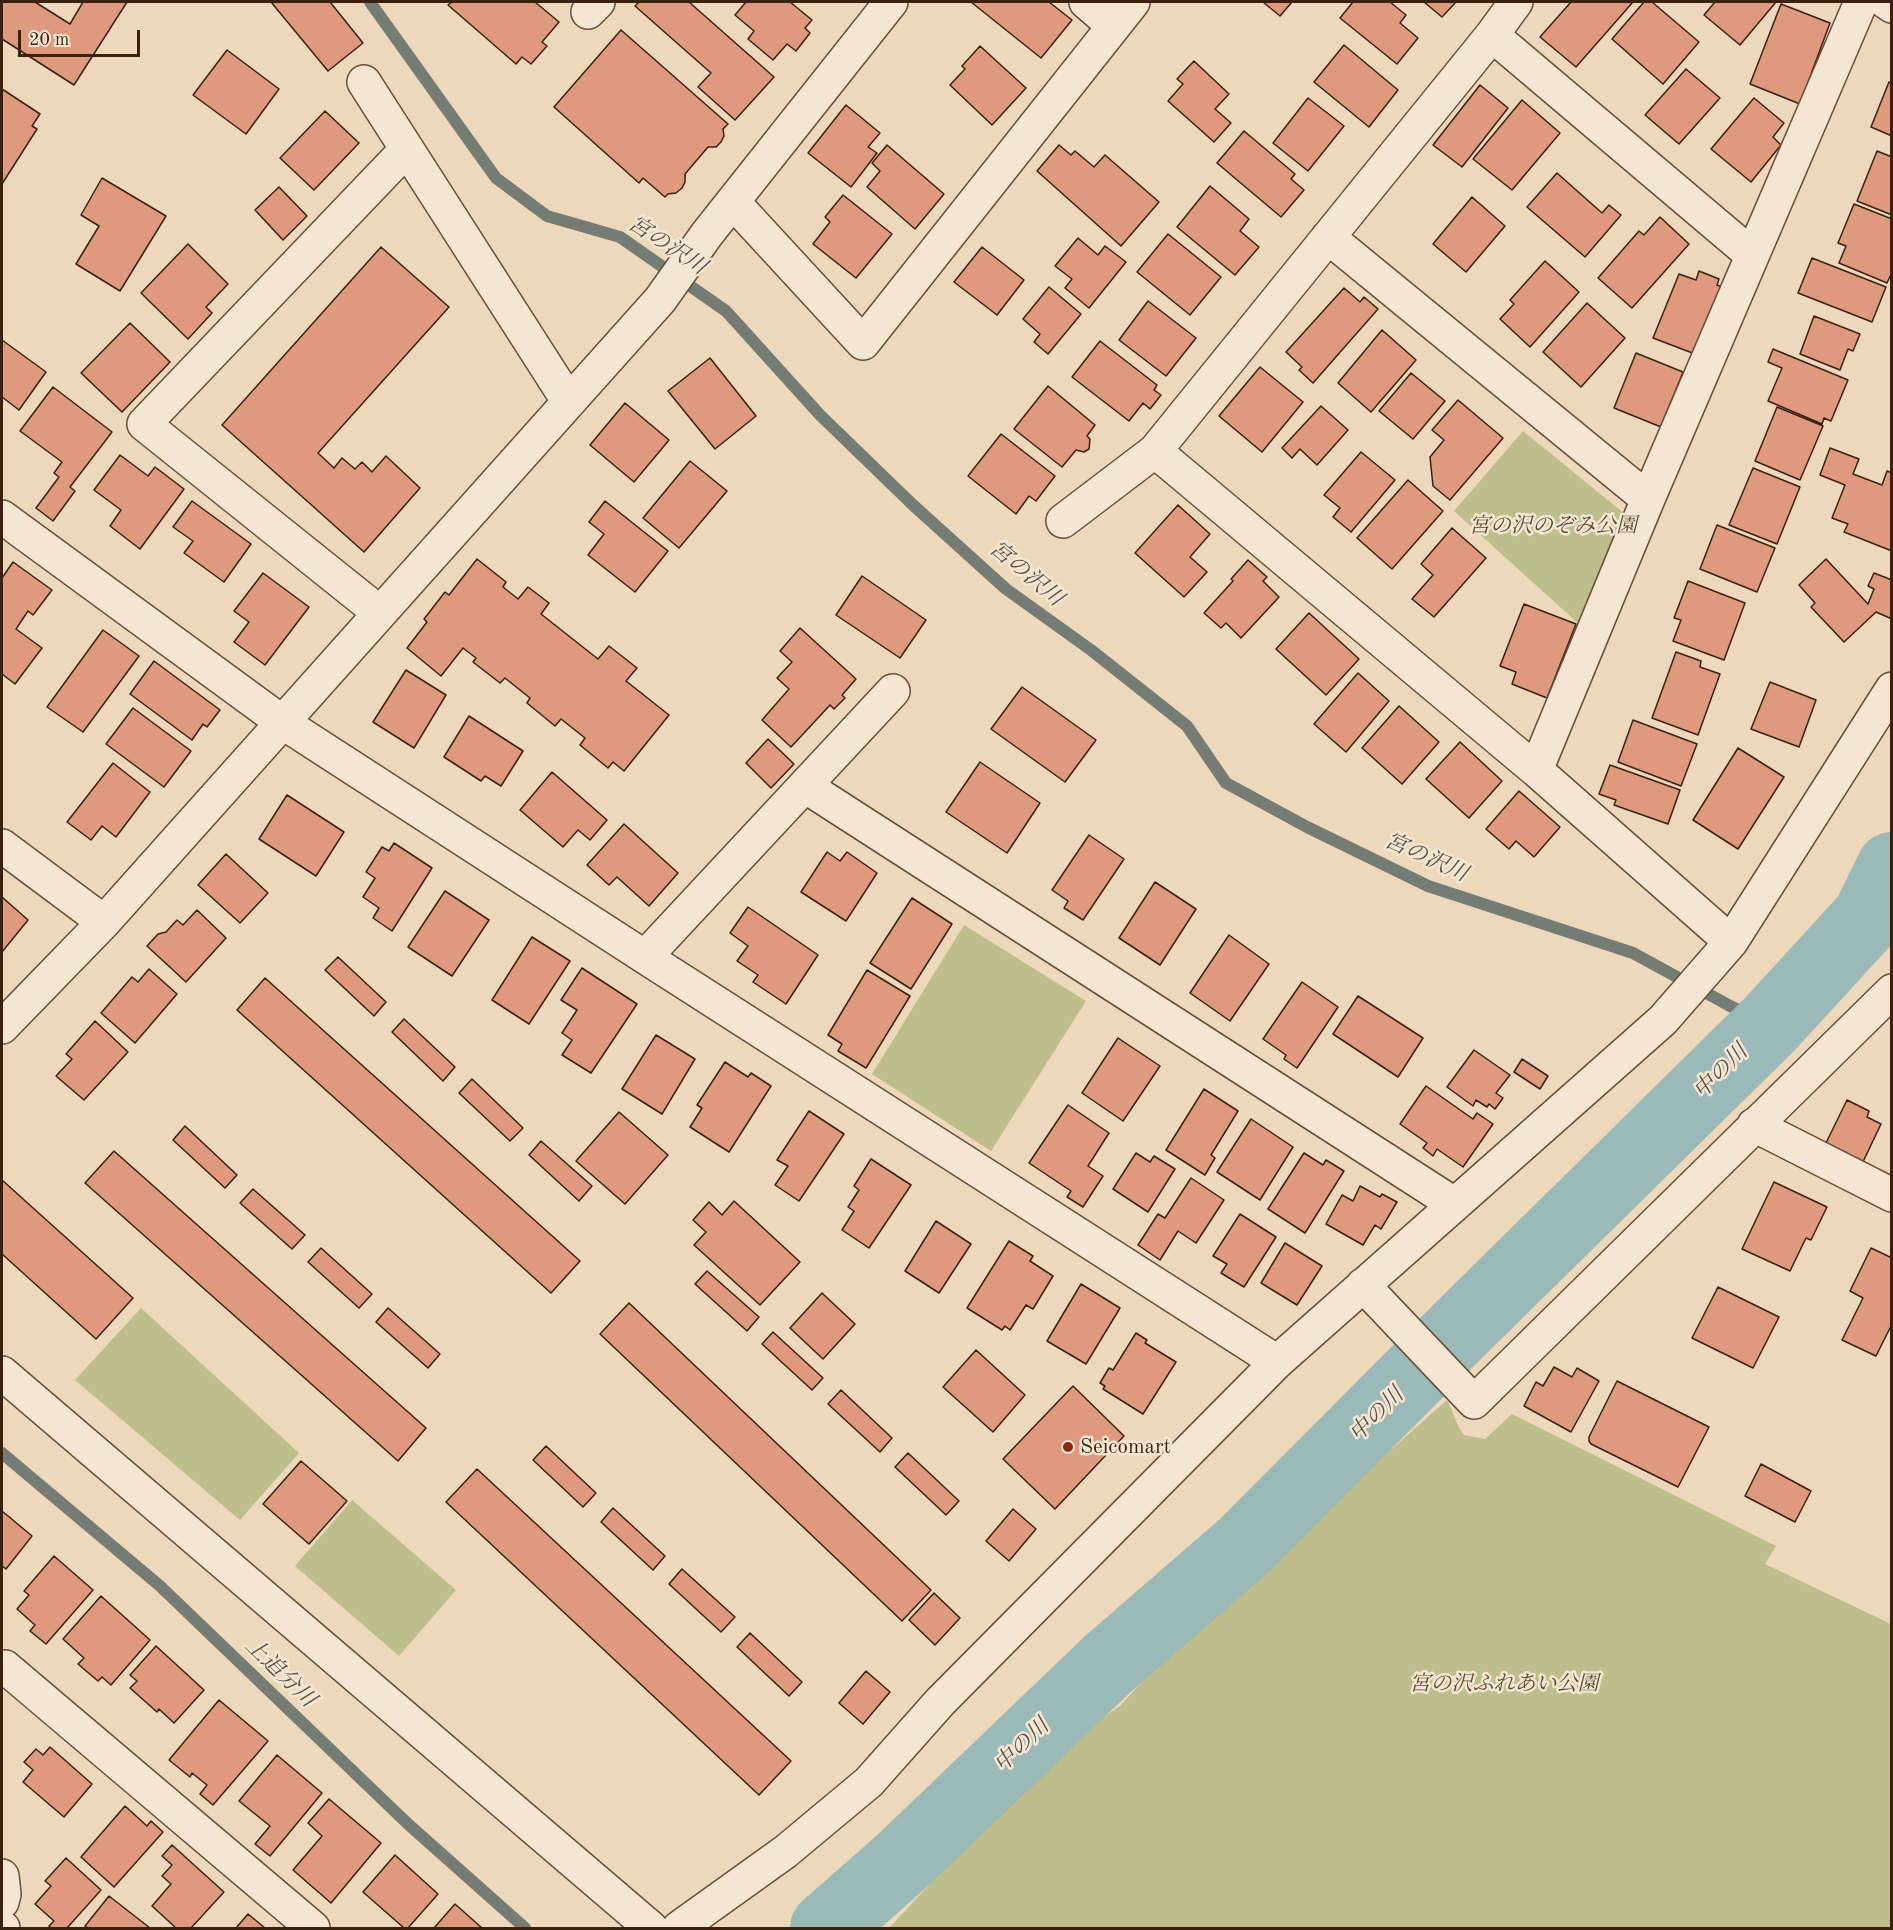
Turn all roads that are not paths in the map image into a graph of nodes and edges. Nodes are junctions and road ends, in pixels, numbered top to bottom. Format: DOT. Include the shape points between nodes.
graph roads {
  1 [pos="891,2"];
  2 [pos="1086,2"];
  3 [pos="1516,2"];
  4 [pos="1861,2"];
  5 [pos="1886,2"];
  6 [pos="1892,6"];
  7 [pos="1123,14"];
  8 [pos="1492,35"];
  9 [pos="364,82"];
  10 [pos="407,149"];
  11 [pos="733,202"];
  12 [pos="1328,237"];
  13 [pos="1752,255"];
  14 [pos="568,402"];
  15 [pos="1155,451"];
  16 [pos="1648,499"];
  17 [pos="2,517"];
  18 [pos="1064,521"];
  19 [pos="380,613"];
  20 [pos="1892,689"];
  21 [pos="893,691"];
  22 [pos="282,722"];
  23 [pos="1536,770"];
  24 [pos="805,786"];
  25 [pos="2,846"];
  26 [pos="104,922"];
  27 [pos="1727,946"];
  28 [pos="645,957"];
  29 [pos="1892,991"];
  30 [pos="2,1027"];
  31 [pos="1754,1125"];
  32 [pos="1892,1195"];
  33 [pos="1455,1204"];
  34 [pos="1363,1285"];
  35 [pos="1277,1362"];
  36 [pos="2,1373"];
  37 [pos="2,1671"];
  38 [pos="2,1876"];
  39 [pos="2,1902"];
  40 [pos="313,1929"];
  41 [pos="651,1929"];
  42 [pos="679,1929"];
  1 -- 11 [label="street"];
  2 -- 7 [label="street"];
  3 -- 8 [label="street"];
  4 -- 13 [label="street"];
  5 -- 6 [label="street"];
  7 -- 11 [label="street" via="863,343"];
  8 -- 12 [label="street"];
  8 -- 13 [label="street"];
  9 -- 10 [label="street"];
  10 -- 14 [label="street"];
  10 -- 19 [label="street" via="144,424"];
  11 -- 14 [label="street" via="660,300"];
  12 -- 15 [label="street"];
  12 -- 16 [label="street"];
  13 -- 16 [label="street"];
  14 -- 19 [label="street"];
  15 -- 18 [label="street"];
  15 -- 23 [label="street"];
  16 -- 23 [label="street"];
  17 -- 22 [label="street"];
  19 -- 22 [label="street"];
  20 -- 27 [label="street"];
  21 -- 24 [label="street"];
  22 -- 26 [label="street"];
  22 -- 28 [label="street"];
  23 -- 27 [label="street"];
  24 -- 28 [label="street"];
  24 -- 33 [label="street"];
  25 -- 26 [label="street"];
  26 -- 30 [label="street"];
  27 -- 33 [label="street" via="1663,1020"];
  28 -- 35 [label="street"];
  29 -- 31 [label="street"];
  31 -- 32 [label="street"];
  31 -- 34 [label="street" via="1474,1402"];
  33 -- 34 [label="street"];
  34 -- 35 [label="street"];
  35 -- 42 [label="street" via="940,1702 869,1782 785,1852"];
  36 -- 41 [label="street"];
  37 -- 40 [label="street" via="5,1667"];
  38 -- 39 [label="street"];
}
